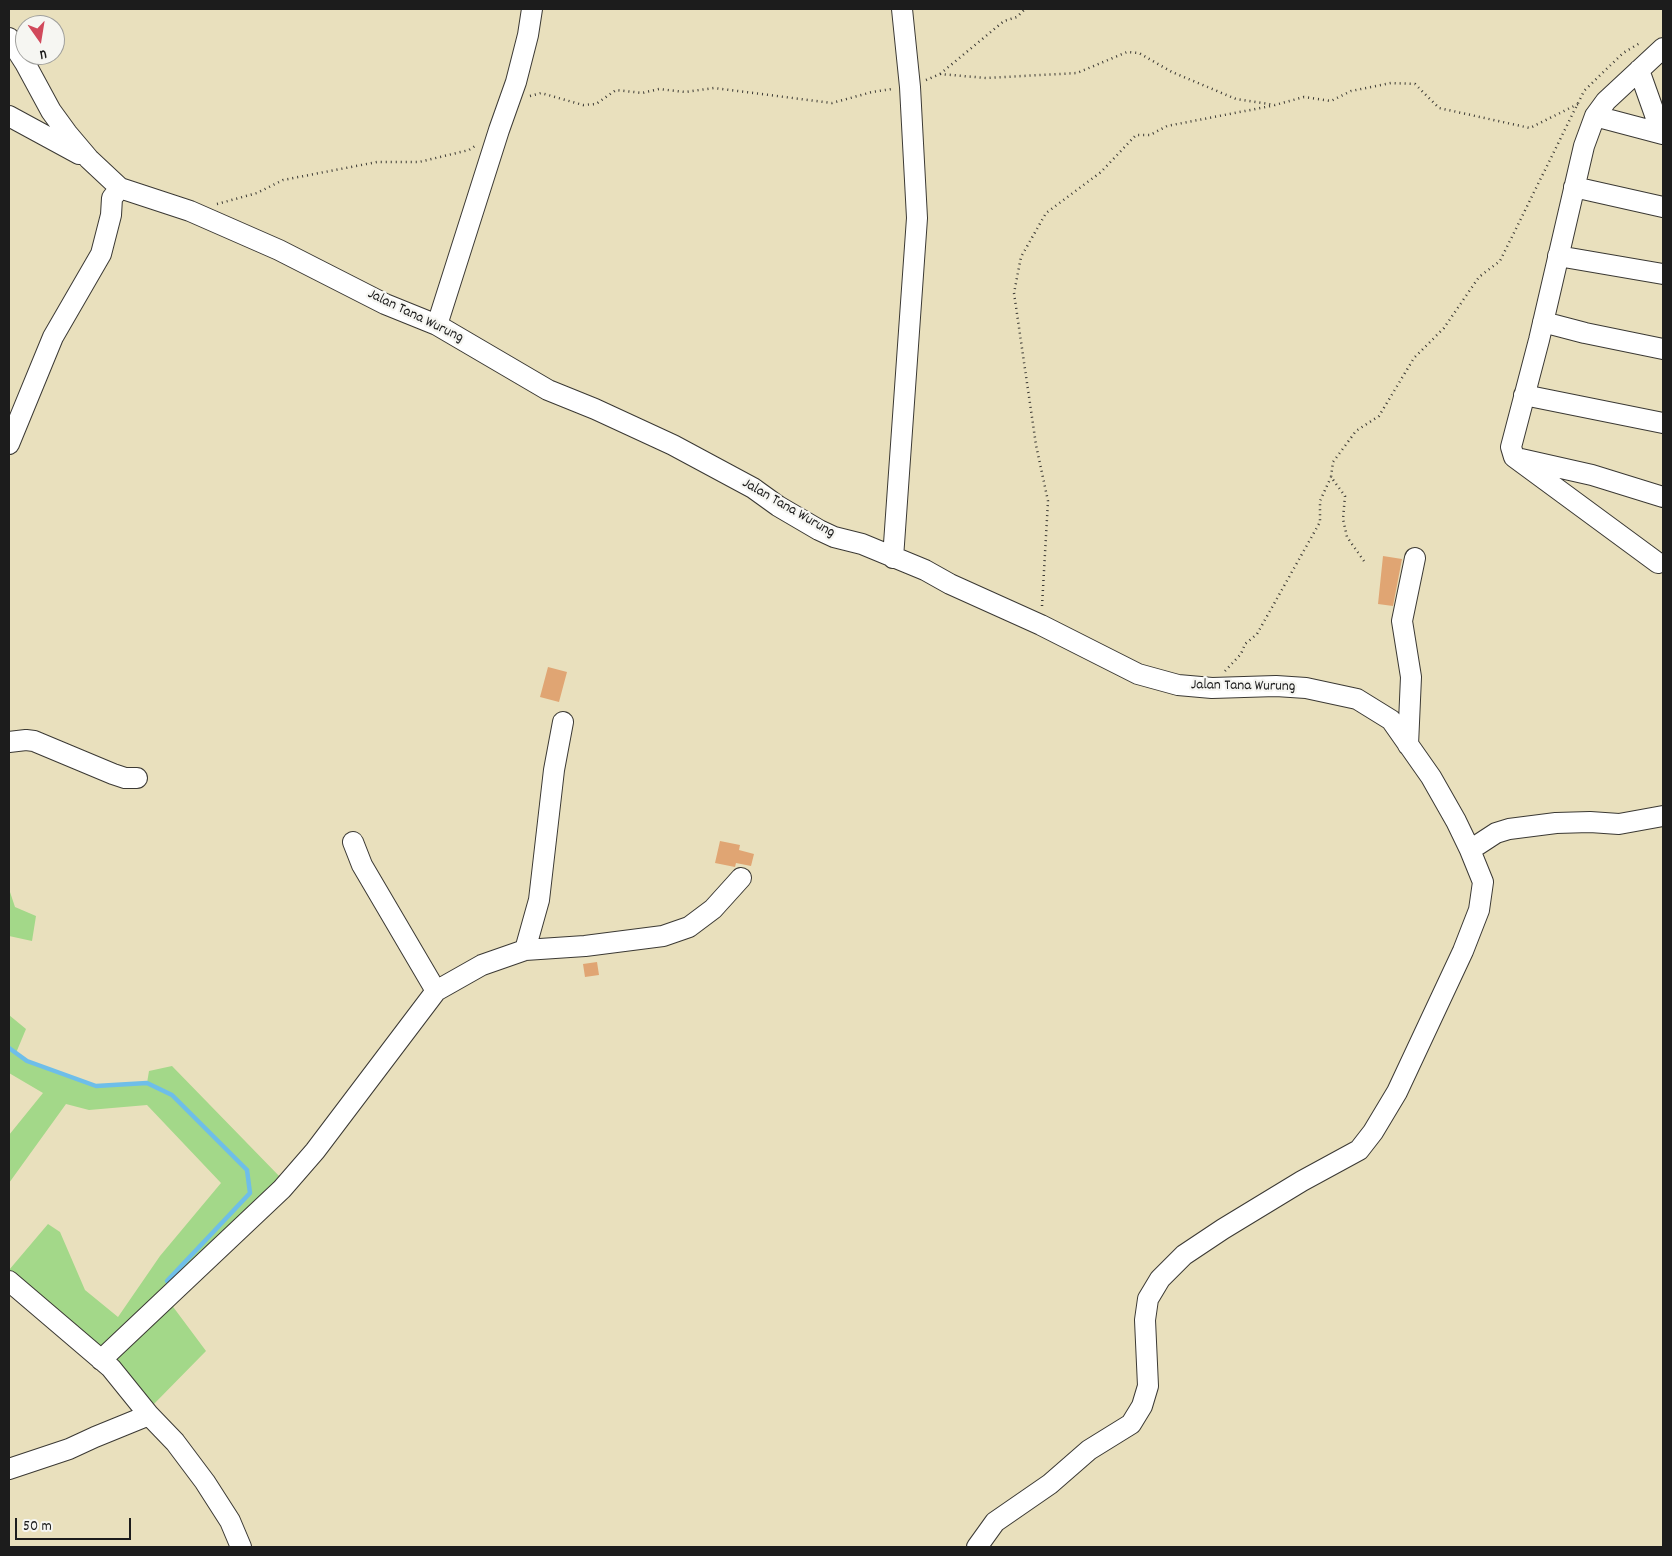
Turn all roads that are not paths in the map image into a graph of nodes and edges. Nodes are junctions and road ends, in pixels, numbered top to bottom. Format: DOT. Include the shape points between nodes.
graph roads {
  1 [pos="532,9"];
  2 [pos="902,9"];
  3 [pos="9,38"];
  4 [pos="1655,44"];
  5 [pos="1639,70"];
  6 [pos="9,116"];
  7 [pos="1595,116"];
  8 [pos="1660,133"];
  9 [pos="89,159"];
  10 [pos="1574,187"];
  11 [pos="120,188"];
  12 [pos="1663,206"];
  13 [pos="1558,256"];
  14 [pos="1663,274"];
  15 [pos="1543,322"];
  16 [pos="437,325"];
  17 [pos="1663,349"];
  18 [pos="1524,394"];
  19 [pos="1663,423"];
  20 [pos="9,444"];
  21 [pos="1514,457"];
  22 [pos="1663,497"];
  23 [pos="893,558"];
  24 [pos="1415,558"];
  25 [pos="1662,563"];
  26 [pos="563,722"];
  27 [pos="9,742"];
  28 [pos="1408,745"];
  29 [pos="137,778"];
  30 [pos="1663,816"];
  31 [pos="354,842"];
  32 [pos="1470,850"];
  33 [pos="741,878"];
  34 [pos="525,950"];
  35 [pos="436,991"];
  36 [pos="9,1281"];
  37 [pos="101,1360"];
  38 [pos="149,1415"];
  39 [pos="9,1469"];
  40 [pos="241,1547"];
  41 [pos="977,1547"];
  1 -- 16 [label="street" via="516,82"];
  2 -- 23 [label="street" via="918,218"];
  3 -- 9 [label="street" via="52,111"];
  4 -- 5 [label="street"];
  5 -- 7 [label="street"];
  5 -- 8 [label="street"];
  6 -- 9 [label="street"];
  7 -- 8 [label="street"];
  7 -- 10 [label="street"];
  9 -- 11 [label="street"];
  10 -- 12 [label="street"];
  10 -- 13 [label="street"];
  11 -- 16 [label="street, Jalan Tana Wurung" via="190,211 285,253 385,304"];
  11 -- 20 [label="street" via="112,198 101,254 53,337"];
  13 -- 14 [label="street"];
  13 -- 15 [label="street"];
  15 -- 17 [label="street"];
  15 -- 18 [label="street"];
  16 -- 23 [label="street, Jalan Tana Wurung" via="548,390 673,445 753,488 819,530"];
  18 -- 19 [label="street"];
  18 -- 21 [label="street" via="1511,447"];
  21 -- 22 [label="street" via="1592,475"];
  21 -- 25 [label="street"];
  23 -- 28 [label="street, Jalan Tana Wurung" via="925,570 1138,674 1178,685 1212,688 1284,686 1357,699 1391,720"];
  24 -- 28 [label="street" via="1402,621 1411,676"];
  26 -- 34 [label="street" via="554,770 539,900"];
  27 -- 29 [label="street" via="34,741 113,774"];
  28 -- 32 [label="street, Jalan Tana Wurung" via="1431,777"];
  30 -- 32 [label="street" via="1619,824 1556,823 1518,828 1496,833"];
  31 -- 35 [label="street" via="362,865"];
  32 -- 41 [label="street, Jalan Tana Wurung" via="1483,882 1479,910 1397,1092 1373,1132 1359,1150 1223,1230 1184,1255 1171,1268 1148,1299 1145,1320 1148,1386 1142,1406 1130,1424 1089,1450 1050,1484 994,1522"];
  33 -- 34 [label="street" via="713,909 689,927 663,936"];
  34 -- 35 [label="street" via="482,965"];
  35 -- 37 [label="street" via="315,1151 282,1189"];
  36 -- 37 [label="street"];
  37 -- 38 [label="street"];
  38 -- 39 [label="street" via="46,1458"];
  38 -- 40 [label="street" via="175,1442 205,1482 230,1521"];
}
